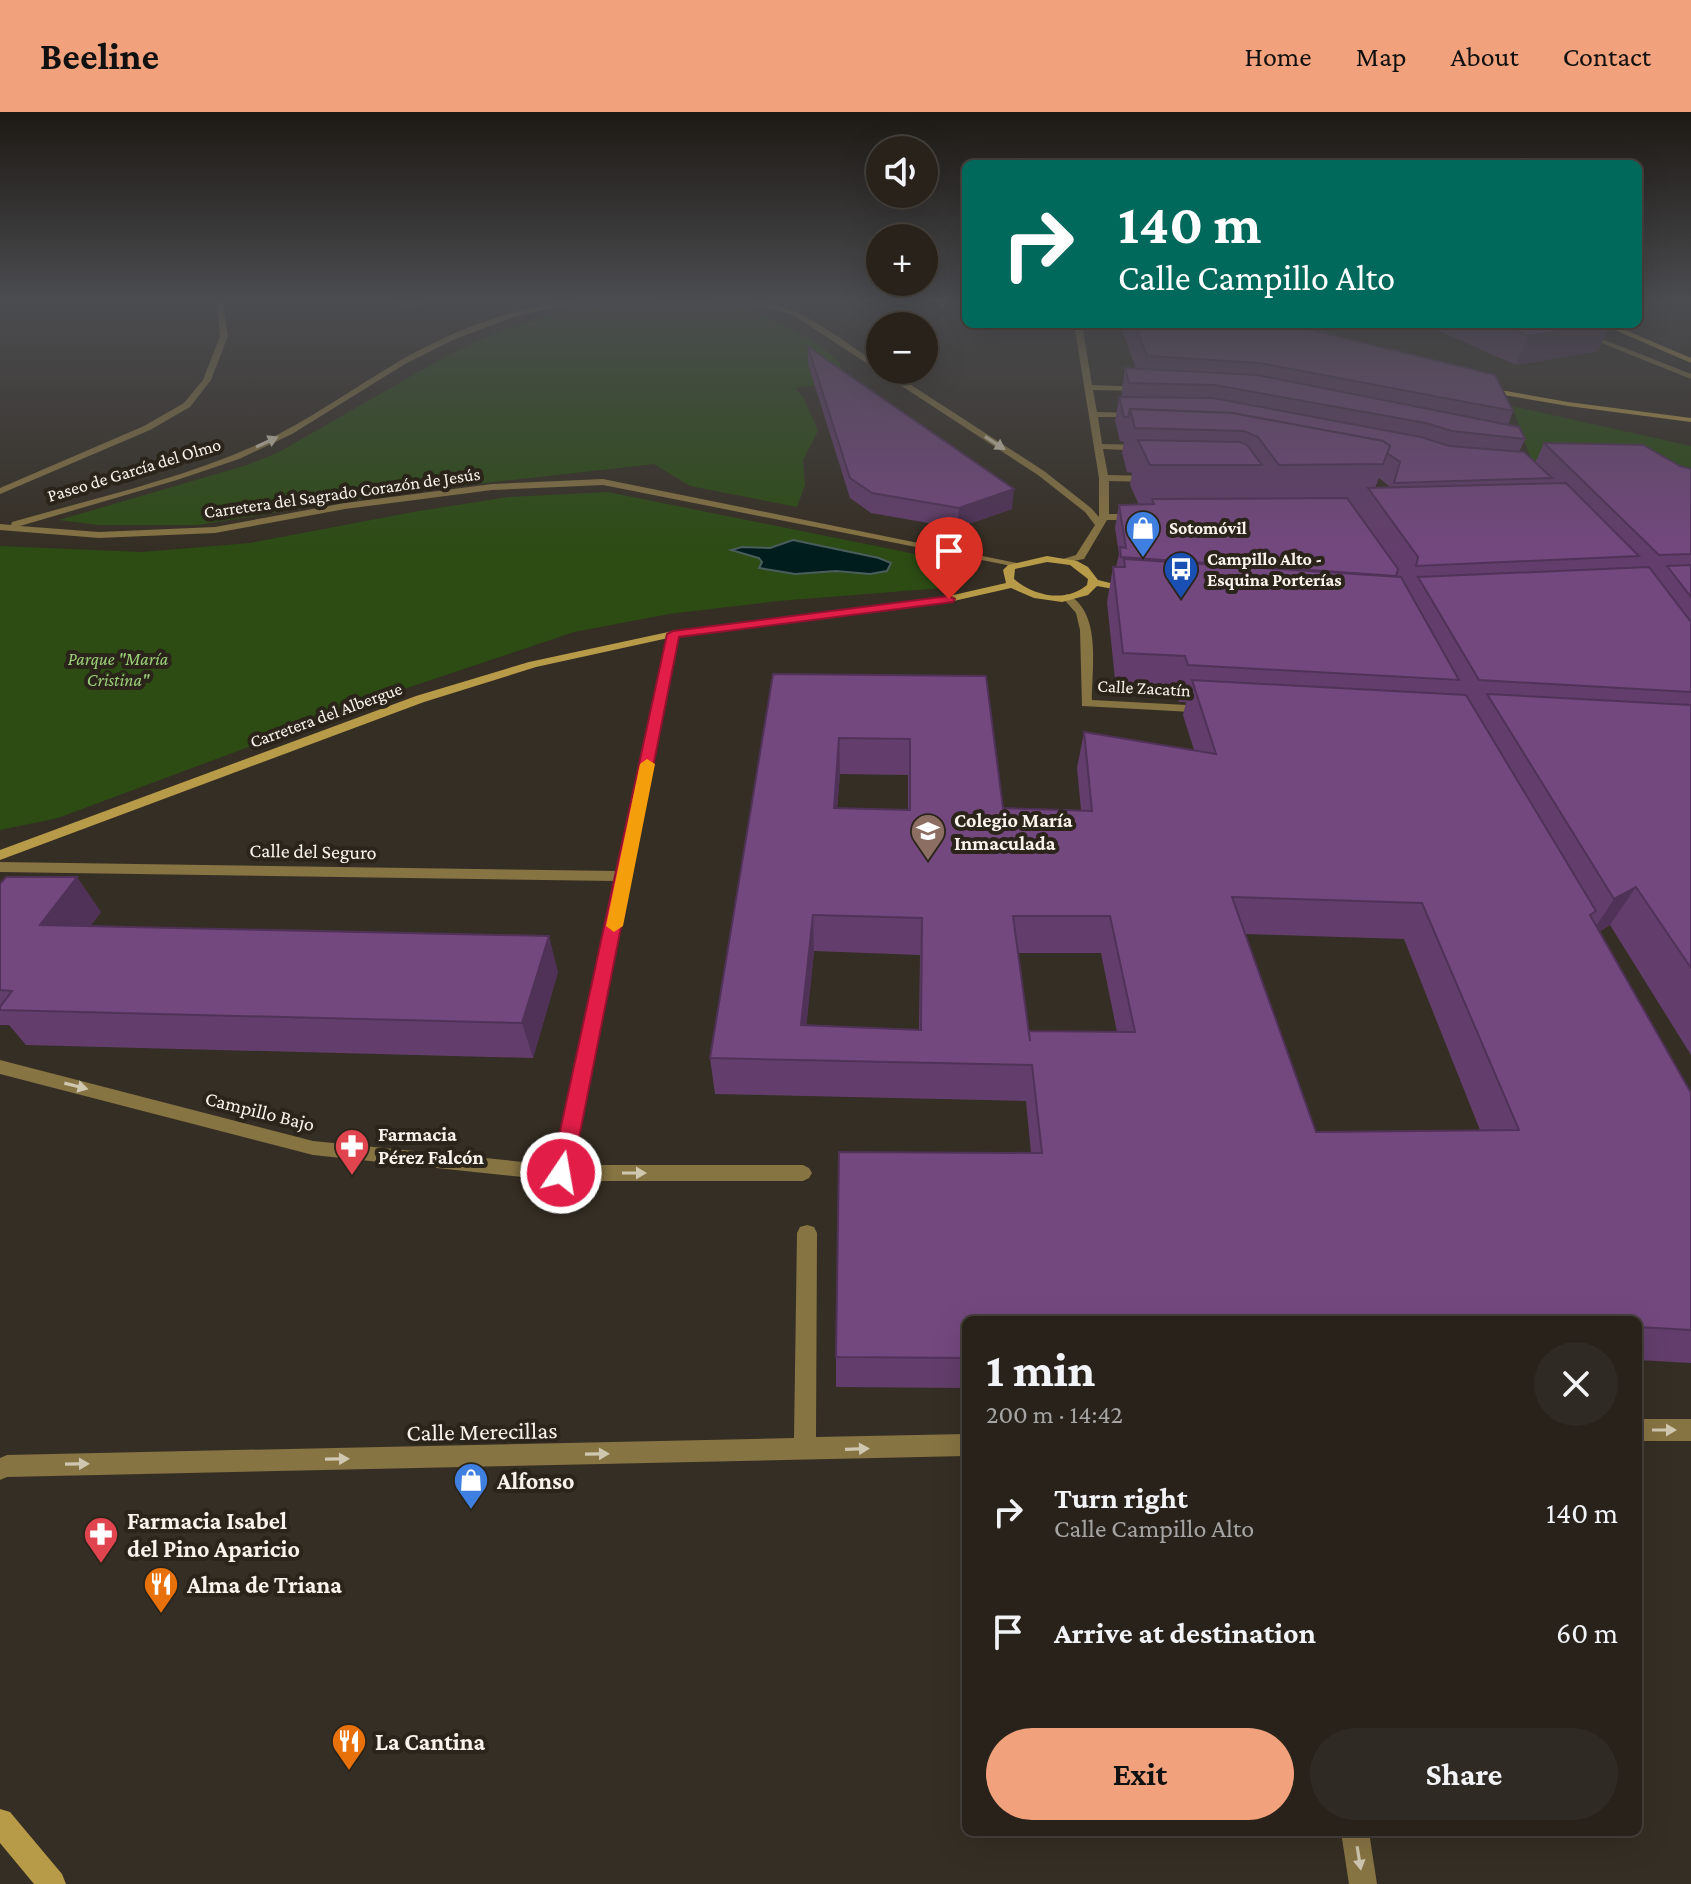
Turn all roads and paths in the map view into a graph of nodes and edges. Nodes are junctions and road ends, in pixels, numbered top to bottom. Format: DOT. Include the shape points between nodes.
graph roads {
  1 [pos="203,385"];
  2 [pos="371,385"];
  3 [pos="906,385"];
  4 [pos="1471,386"];
  5 [pos="1089,387"];
  6 [pos="1147,390"];
  7 [pos="1093,414"];
  8 [pos="1150,415"];
  9 [pos="1691,420"];
  10 [pos="1098,446"];
  11 [pos="1160,448"];
  12 [pos="1104,478"];
  13 [pos="1164,479"];
  14 [pos="0,491"];
  15 [pos="1151,517"];
  16 [pos="1102,521"];
  17 [pos="3,526"];
  18 [pos="1067,561"];
  19 [pos="1017,564"];
  20 [pos="1092,582"];
  21 [pos="1013,584"];
  22 [pos="1137,590"];
  23 [pos="1067,597"];
  24 [pos="673,634"];
  25 [pos="1225,711"];
  26 [pos="0,855"];
  27 [pos="0,867"];
  28 [pos="625,876"];
  29 [pos="0,1067"];
  30 [pos="561,1173"];
  31 [pos="803,1173"];
  32 [pos="807,1233"];
  33 [pos="1642,1430"];
  34 [pos="1691,1430"];
  35 [pos="962,1445"];
  36 [pos="805,1450"];
  37 [pos="0,1469"];
  38 [pos="0,1822"];
  39 [pos="1356,1836"];
  40 [pos="52,1884"];
  41 [pos="1363,1884"];
  1 -- 14 [label="street" via="187,405 147,428"];
  17 -- 2 [label="street, Paseo de García del Olmo, one-way" via="263,445"];
  3 -- 16 [label="street, one-way" via="1041,473"];
  4 -- 9 [label="street" via="1497,395"];
  5 -- 6 [label="street"];
  5 -- 7 [label="street"];
  7 -- 8 [label="street"];
  7 -- 10 [label="street"];
  10 -- 11 [label="street"];
  10 -- 12 [label="street"];
  12 -- 13 [label="street"];
  12 -- 16 [label="street"];
  15 -- 16 [label="street"];
  16 -- 18 [label="street" via="1080,557"];
  17 -- 19 [label="street, Carretera del Sagrado Corazón de Jesús" via="99,535 215,530 492,487 603,482"];
  18 -- 19 [label="street"];
  18 -- 20 [label="street" via="1084,568"];
  19 -- 21 [label="street" via="1008,570"];
  20 -- 22 [label="street"];
  20 -- 23 [label="street" via="1088,591"];
  21 -- 23 [label="street" via="1034,595"];
  21 -- 24 [label="street, Carretera del Albergue" via="949,599"];
  23 -- 25 [label="street, Calle Zacatín" via="1081,612 1086,630 1086,703"];
  24 -- 26 [label="street, Carretera del Albergue" via="533,664 420,699"];
  24 -- 28 [label="street"];
  27 -- 28 [label="street, Calle del Seguro"];
  28 -- 30 [label="street"];
  29 -- 30 [label="street, Campillo Bajo, one-way" via="313,1148"];
  30 -- 31 [label="street, Campillo Bajo, one-way"];
  32 -- 36 [label="street"];
  33 -- 34 [label="street, one-way"];
  36 -- 35 [label="street, Calle Merecillas, one-way"];
  37 -- 36 [label="street, Calle Merecillas, one-way"];
  38 -- 40 [label="street"];
  39 -- 41 [label="street, one-way"];
}
